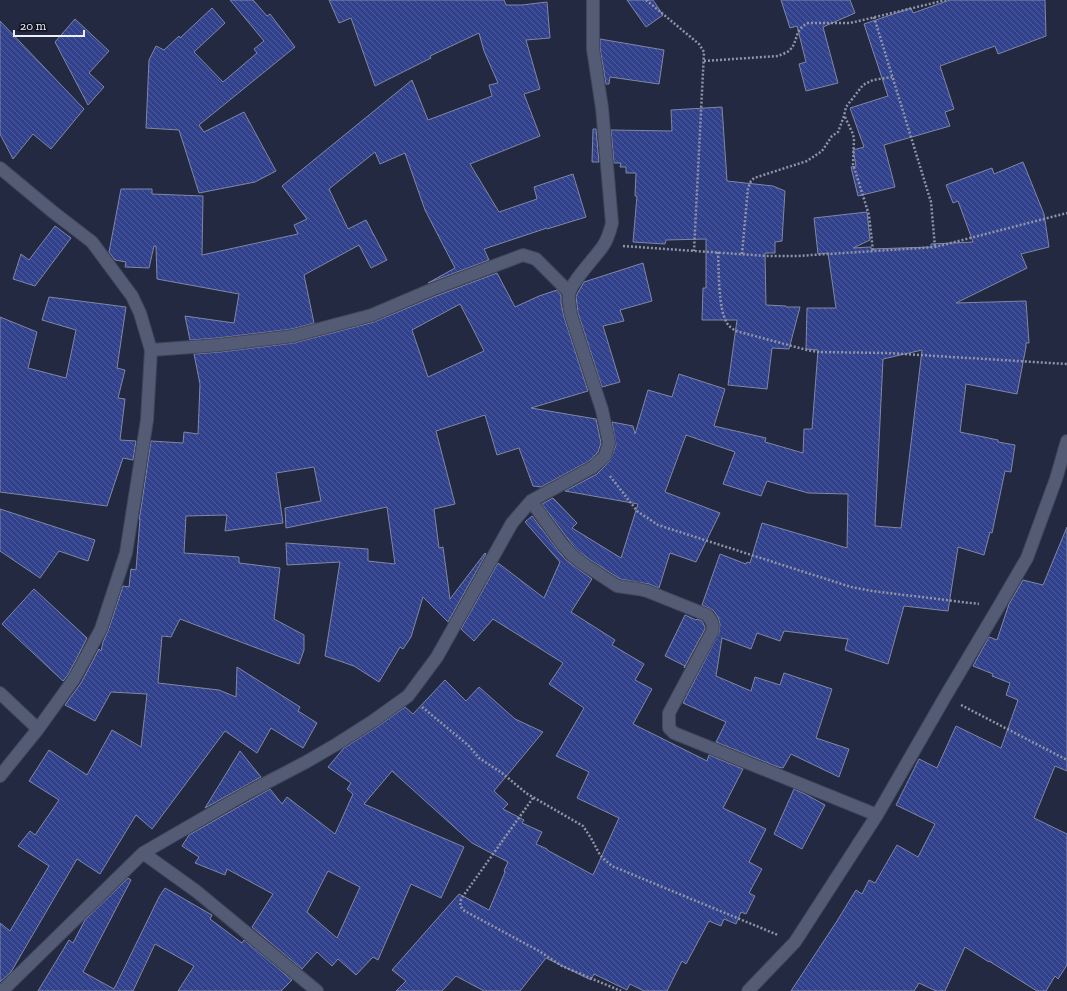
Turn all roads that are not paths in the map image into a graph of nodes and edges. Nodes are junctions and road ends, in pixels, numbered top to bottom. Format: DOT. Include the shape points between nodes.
graph roads {
  1 [pos="593,0"];
  2 [pos="0,168"];
  3 [pos="569,292"];
  4 [pos="151,350"];
  5 [pos="1067,441"];
  6 [pos="531,501"];
  7 [pos="0,693"];
  8 [pos="38,729"];
  9 [pos="0,776"];
  10 [pos="878,815"];
  11 [pos="143,853"];
  12 [pos="2,991"];
  13 [pos="317,991"];
  14 [pos="748,991"];
  1 -- 3 [label="street" via="594,49 612,223 604,245 573,283"];
  2 -- 4 [label="street" via="92,242 132,296"];
  3 -- 4 [label="street" via="536,259 524,255 372,315 293,336"];
  3 -- 6 [label="street" via="571,315 602,410 609,443 605,456 593,467"];
  4 -- 8 [label="street" via="147,420 126,553 101,629 74,679"];
  5 -- 10 [label="street" via="1027,558"];
  6 -- 10 [label="street" via="572,555 613,584 621,588 648,591 707,615 712,622 712,632 669,712 669,728 674,733"];
  6 -- 11 [label="street" via="512,523 437,657 408,696 338,744"];
  7 -- 8 [label="street"];
  8 -- 9 [label="street"];
  10 -- 14 [label="street" via="795,942"];
  11 -- 12 [label="street"];
  11 -- 13 [label="street" via="196,891"];
}
